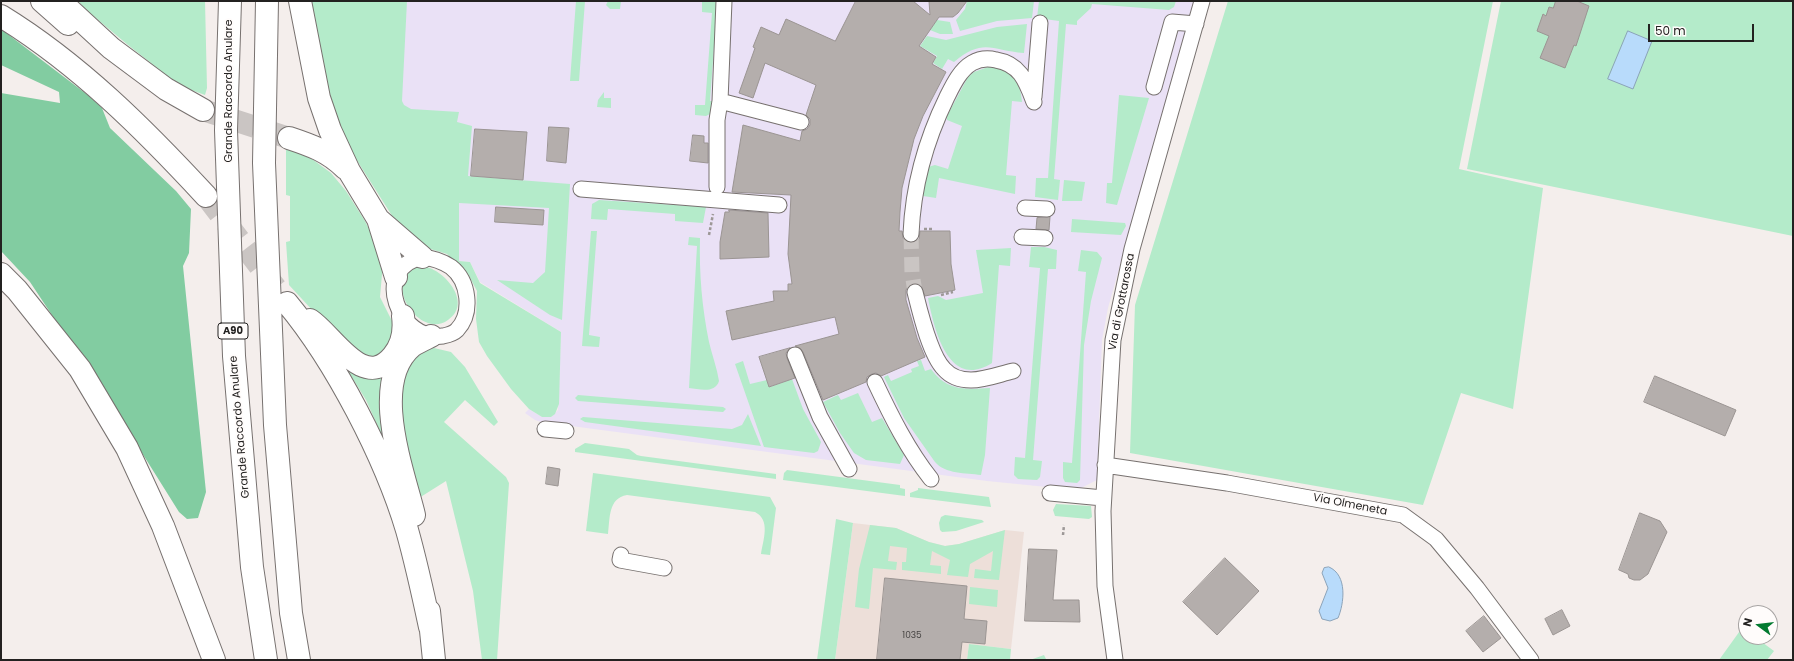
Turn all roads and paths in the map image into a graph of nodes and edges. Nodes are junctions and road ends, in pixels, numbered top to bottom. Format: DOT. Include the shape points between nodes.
graph roads {
  1 [pos="42,1"];
  2 [pos="60,1"];
  3 [pos="216,1"];
  4 [pos="230,1"];
  5 [pos="267,1"];
  6 [pos="300,1"];
  7 [pos="724,1"];
  8 [pos="1202,1"];
  9 [pos="1,16"];
  10 [pos="1040,23"];
  11 [pos="1196,24"];
  12 [pos="111,48"];
  13 [pos="1154,87"];
  14 [pos="720,102"];
  15 [pos="203,110"];
  16 [pos="801,122"];
  17 [pos="226,130"];
  18 [pos="289,138"];
  19 [pos="349,172"];
  20 [pos="717,187"];
  21 [pos="581,189"];
  22 [pos="206,196"];
  23 [pos="780,205"];
  24 [pos="1024,208"];
  25 [pos="714,209"];
  26 [pos="1047,209"];
  27 [pos="378,219"];
  28 [pos="709,234"];
  29 [pos="911,234"];
  30 [pos="1022,237"];
  31 [pos="1045,238"];
  32 [pos="422,257"];
  33 [pos="1,274"];
  34 [pos="396,278"];
  35 [pos="915,292"];
  36 [pos="953,292"];
  37 [pos="941,294"];
  38 [pos="403,316"];
  39 [pos="431,336"];
  40 [pos="795,355"];
  41 [pos="1013,371"];
  42 [pos="875,382"];
  43 [pos="545,429"];
  44 [pos="566,431"];
  45 [pos="1105,465"];
  46 [pos="849,468"];
  47 [pos="931,479"];
  48 [pos="1050,493"];
  49 [pos="1103,498"];
  50 [pos="1064,525"];
  51 [pos="1063,535"];
  52 [pos="621,555"];
  53 [pos="664,568"];
  54 [pos="430,627"];
  55 [pos="214,660"];
  56 [pos="266,660"];
  57 [pos="299,660"];
  58 [pos="434,660"];
  59 [pos="1115,660"];
  60 [pos="1531,660"];
  1 -- 12 [label="highway" via="73,28"];
  2 -- 12 [label="highway"];
  3 -- 17 [label="highway"];
  4 -- 17 [label="highway, Grande Raccordo Anulare / A90"];
  5 -- 57 [label="highway" via="264,163 275,425 291,613"];
  6 -- 19 [label="highway" via="319,98"];
  7 -- 14 [label="street"];
  8 -- 11 [label="street, Via di Grottarossa"];
  9 -- 22 [label="highway" via="25,31 88,80 135,121"];
  10 -- 29 [label="street" via="1034,102 1026,79 1021,73 998,60 973,62 951,88 928,139 917,185"];
  11 -- 13 [label="street" via="1172,22"];
  11 -- 45 [label="street, Via di Grottarossa" via="1125,276 1113,340"];
  12 -- 15 [label="highway" via="166,89"];
  14 -- 16 [label="street"];
  14 -- 20 [label="street" via="716,120"];
  17 -- 56 [label="highway, Grande Raccordo Anulare / A90" via="234,356 252,567"];
  18 -- 19 [label="highway" via="320,148"];
  19 -- 27 [label="highway"];
  21 -- 23 [label="street"];
  24 -- 26 [label="street"];
  25 -- 28 [label="path"];
  27 -- 32 [label="highway"];
  27 -- 34 [label="highway"];
  30 -- 31 [label="street"];
  32 -- 34 [label="street" via="404,265"];
  32 -- 39 [label="street" via="451,267 463,283 468,301 464,317 456,331 448,335"];
  33 -- 55 [label="highway" via="17,290 80,369 127,448 163,526"];
  34 -- 38 [label="street" via="396,302"];
  35 -- 41 [label="street" via="937,359 948,373 961,379 972,380"];
  36 -- 37 [label="path"];
  38 -- 39 [label="street" via="414,328"];
  38 -- 54 [label="highway" via="404,334 398,351 386,364 371,368 354,363 320,327 289,306 329,362 344,388 386,475 406,528"];
  39 -- 54 [label="highway" via="413,345 404,356 393,381 390,406 391,420 426,559"];
  40 -- 46 [label="street" via="820,417"];
  42 -- 47 [label="street" via="920,465"];
  43 -- 44 [label="street"];
  45 -- 49 [label="street, Via di Grottarossa"];
  45 -- 60 [label="street, Via Olmeneta" via="1403,515 1436,539"];
  48 -- 49 [label="street"];
  49 -- 59 [label="street, Via di Grottarossa" via="1105,586"];
  50 -- 51 [label="path"];
  52 -- 53 [label="street" via="620,560"];
  54 -- 58 [label="highway"];
}
